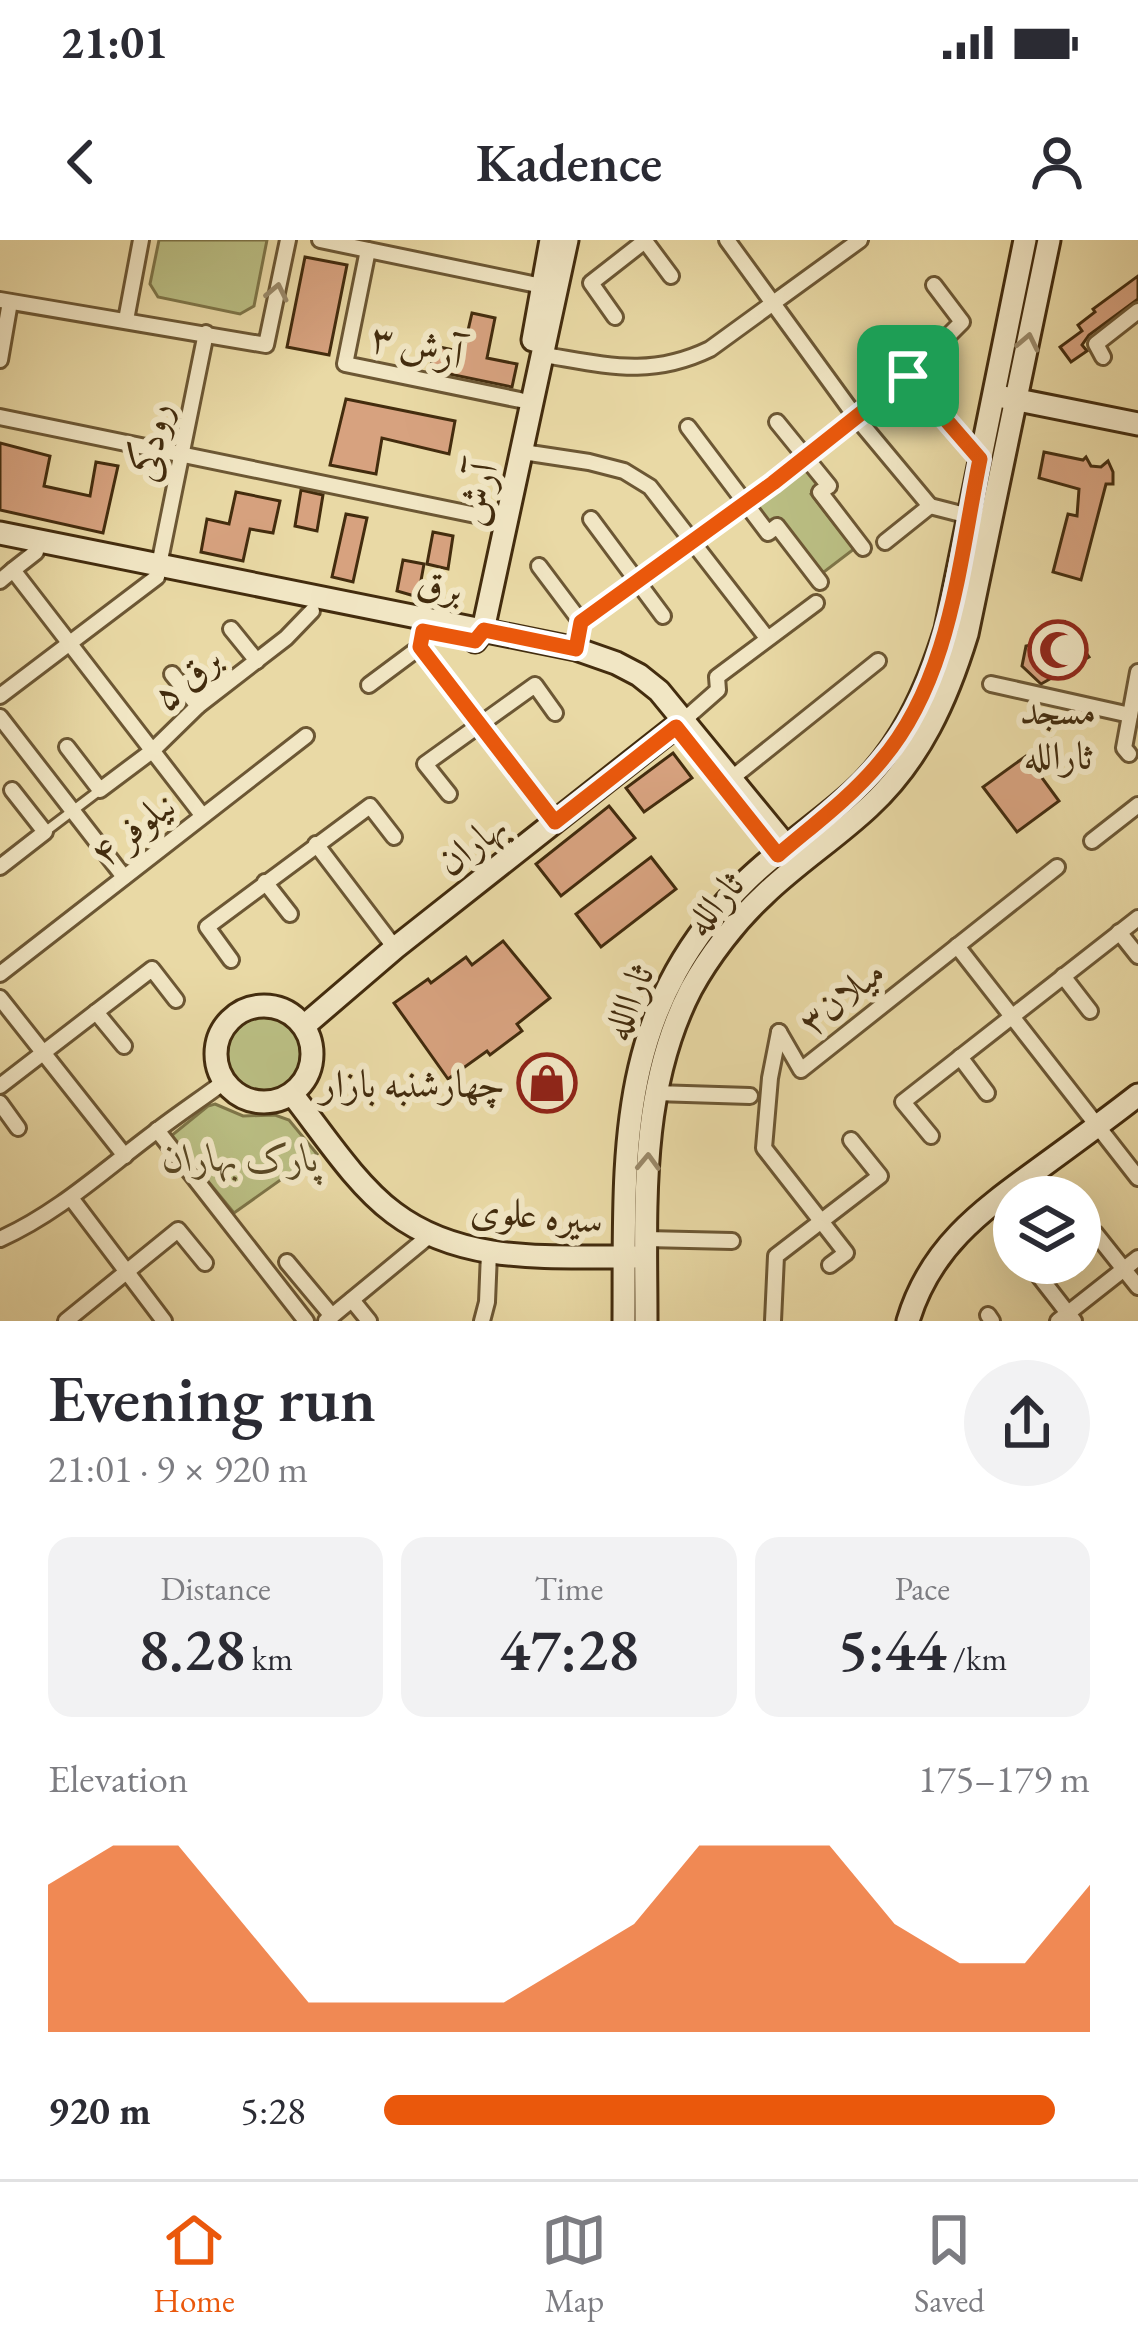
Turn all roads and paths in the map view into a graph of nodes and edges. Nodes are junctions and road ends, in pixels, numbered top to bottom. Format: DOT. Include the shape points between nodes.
graph roads {
  1 [pos="141,240"];
  2 [pos="288,240"];
  3 [pos="320,240"];
  4 [pos="551,240"];
  5 [pos="567,240"];
  6 [pos="645,240"];
  7 [pos="728,240"];
  8 [pos="860,240"];
  9 [pos="1025,240"];
  10 [pos="1049,240"];
  11 [pos="368,250"];
  12 [pos="671,276"];
  13 [pos="934,285"];
  14 [pos="542,286"];
  15 [pos="5,301"];
  16 [pos="774,302"];
  17 [pos="1137,313"];
  18 [pos="615,317"];
  19 [pos="126,320"];
  20 [pos="206,333"];
  21 [pos="876,338"];
  22 [pos="538,354"];
  23 [pos="1103,357"];
  24 [pos="0,360"];
  25 [pos="908,376"];
  26 [pos="1017,393"];
  27 [pos="520,400"];
  28 [pos="1138,412"];
  29 [pos="855,416"];
  30 [pos="0,417"];
  31 [pos="777,422"];
  32 [pos="1138,424"];
  33 [pos="688,428"];
  34 [pos="517,451"];
  35 [pos="182,456"];
  36 [pos="805,457"];
  37 [pos="980,459"];
  38 [pos="745,504"];
  39 [pos="930,506"];
  40 [pos="968,516"];
  41 [pos="495,519"];
  42 [pos="591,519"];
  43 [pos="0,532"];
  44 [pos="693,541"];
  45 [pos="885,542"];
  46 [pos="0,545"];
  47 [pos="863,548"];
  48 [pos="36,552"];
  49 [pos="539,566"];
  50 [pos="13,570"];
  51 [pos="158,571"];
  52 [pos="0,580"];
  53 [pos="637,580"];
  54 [pos="820,582"];
  55 [pos="816,603"];
  56 [pos="312,611"];
  57 [pos="663,616"];
  58 [pos="581,622"];
  59 [pos="231,629"];
  60 [pos="477,633"];
  61 [pos="767,638"];
  62 [pos="422,639"];
  63 [pos="69,643"];
  64 [pos="576,649"];
  65 [pos="257,661"];
  66 [pos="878,661"];
  67 [pos="1138,672"];
  68 [pos="172,674"];
  69 [pos="991,684"];
  70 [pos="369,685"];
  71 [pos="0,696"];
  72 [pos="198,706"];
  73 [pos="555,713"];
  74 [pos="1130,716"];
  75 [pos="0,717"];
  76 [pos="680,723"];
  77 [pos="481,725"];
  78 [pos="306,736"];
  79 [pos="67,747"];
  80 [pos="152,751"];
  81 [pos="1129,754"];
  82 [pos="732,778"];
  83 [pos="12,790"];
  84 [pos="100,790"];
  85 [pos="449,794"];
  86 [pos="1138,805"];
  87 [pos="73,812"];
  88 [pos="202,815"];
  89 [pos="555,822"];
  90 [pos="45,832"];
  91 [pos="394,837"];
  92 [pos="1092,841"];
  93 [pos="316,844"];
  94 [pos="787,856"];
  95 [pos="0,867"];
  96 [pos="1058,867"];
  97 [pos="124,877"];
  98 [pos="265,882"];
  99 [pos="290,914"];
  100 [pos="1138,918"];
  101 [pos="1119,932"];
  102 [pos="957,946"];
  103 [pos="395,948"];
  104 [pos="1138,956"];
  105 [pos="231,960"];
  106 [pos="0,974"];
  107 [pos="1064,976"];
  108 [pos="0,998"];
  109 [pos="176,1000"];
  110 [pos="1090,1011"];
  111 [pos="96,1012"];
  112 [pos="1012,1016"];
  113 [pos="304,1026"];
  114 [pos="124,1046"];
  115 [pos="43,1052"];
  116 [pos="960,1057"];
  117 [pos="224,1082"];
  118 [pos="0,1086"];
  119 [pos="655,1093"];
  120 [pos="987,1093"];
  121 [pos="292,1094"];
  122 [pos="1138,1095"];
  123 [pos="750,1096"];
  124 [pos="0,1103"];
  125 [pos="1098,1126"];
  126 [pos="18,1128"];
  127 [pos="157,1130"];
  128 [pos="931,1136"];
  129 [pos="851,1140"];
  130 [pos="125,1156"];
  131 [pos="1138,1178"];
  132 [pos="71,1198"];
  133 [pos="822,1221"];
  134 [pos="429,1236"];
  135 [pos="0,1239"];
  136 [pos="1101,1240"];
  137 [pos="732,1241"];
  138 [pos="639,1251"];
  139 [pos="489,1253"];
  140 [pos="1138,1258"];
  141 [pos="286,1262"];
  142 [pos="205,1263"];
  143 [pos="830,1265"];
  144 [pos="1124,1269"];
  145 [pos="127,1271"];
  146 [pos="1044,1284"];
  147 [pos="1138,1287"];
  148 [pos="352,1300"];
  149 [pos="74,1318"];
  150 [pos="329,1318"];
  151 [pos="1067,1318"];
  152 [pos="164,1321"];
  153 [pos="306,1321"];
  154 [pos="368,1321"];
  155 [pos="482,1321"];
  156 [pos="624,1321"];
  157 [pos="646,1321"];
  158 [pos="773,1321"];
  159 [pos="908,1321"];
  1 -- 19 [label="street"];
  20 -- 2 [label="street, one-way" via="266,345"];
  3 -- 11 [label="street"];
  4 -- 14 [label="street, آرش"];
  5 -- 22 [label="street, آرش"];
  6 -- 12 [label="street"];
  6 -- 18 [label="street" via="591,283"];
  7 -- 16 [label="street"];
  8 -- 16 [label="street"];
  9 -- 26 [label="street, ثاراالله"];
  26 -- 10 [label="street, ثارالله, one-way"];
  11 -- 14 [label="street"];
  11 -- 27 [label="street, آرش ۳" via="345,364"];
  13 -- 25 [label="street" via="962,322"];
  14 -- 22 [label="street, آرش"];
  15 -- 19 [label="street"];
  15 -- 24 [label="street"];
  16 -- 22 [label="street" via="710,349 673,364 615,366"];
  16 -- 29 [label="street"];
  17 -- 23 [label="street" via="1096,344"];
  19 -- 20 [label="street"];
  20 -- 35 [label="street, رودکی"];
  21 -- 25 [label="street"];
  22 -- 27 [label="street, آرش"];
  22 -- 34 [label="street, آرش"];
  25 -- 29 [label="street"];
  25 -- 37 [label="street"];
  26 -- 28 [label="street"];
  26 -- 32 [label="street"];
  26 -- 37 [label="street, ثاراالله"];
  26 -- 94 [label="street, ثارالله" via="967,634 926,737 871,806"];
  27 -- 34 [label="street, آرش"];
  29 -- 36 [label="street"];
  29 -- 39 [label="street"];
  30 -- 35 [label="street"];
  31 -- 36 [label="street"];
  33 -- 38 [label="street"];
  34 -- 41 [label="street, آرش"];
  34 -- 44 [label="street" via="624,472 650,487"];
  34 -- 60 [label="street, آرش"];
  35 -- 41 [label="street"];
  35 -- 51 [label="street, رودکی"];
  36 -- 38 [label="street"];
  36 -- 47 [label="street" via="829,486 820,492"];
  37 -- 40 [label="street, ثاراالله"];
  38 -- 44 [label="street"];
  38 -- 54 [label="street" via="768,532 777,526"];
  39 -- 40 [label="street"];
  39 -- 45 [label="street"];
  40 -- 94 [label="street, ثاراالله" via="946,628 906,726 884,759"];
  41 -- 60 [label="street, آرش"];
  42 -- 53 [label="street"];
  43 -- 51 [label="street, برق"];
  44 -- 53 [label="street"];
  44 -- 61 [label="street"];
  46 -- 48 [label="street, برق"];
  48 -- 50 [label="street"];
  48 -- 51 [label="street, برق"];
  49 -- 58 [label="street"];
  50 -- 52 [label="street"];
  50 -- 63 [label="street"];
  51 -- 56 [label="street, برق"];
  51 -- 60 [label="street, برق"];
  51 -- 63 [label="street"];
  53 -- 57 [label="street"];
  53 -- 58 [label="street"];
  55 -- 61 [label="street"];
  56 -- 62 [label="street, برق"];
  56 -- 65 [label="street, برق ۵"];
  58 -- 64 [label="street"];
  59 -- 65 [label="street"];
  60 -- 62 [label="street, برق"];
  60 -- 64 [label="street, برق"];
  60 -- 76 [label="street, برق" via="611,674"];
  61 -- 76 [label="street" via="717,677 718,690"];
  62 -- 70 [label="street"];
  62 -- 77 [label="street"];
  63 -- 71 [label="street"];
  63 -- 80 [label="street"];
  64 -- 76 [label="street, برق" via="639,675"];
  65 -- 72 [label="street, برق ۵"];
  66 -- 82 [label="street"];
  67 -- 74 [label="street"];
  68 -- 72 [label="street"];
  69 -- 74 [label="street"];
  72 -- 80 [label="street, برق ۵"];
  73 -- 77 [label="street" via="535,685"];
  74 -- 81 [label="street"];
  75 -- 87 [label="street"];
  76 -- 82 [label="street, برق"];
  76 -- 89 [label="street, بهاران"];
  76 -- 94 [label="street, برق"];
  77 -- 85 [label="street" via="425,764"];
  77 -- 89 [label="street"];
  78 -- 88 [label="street, نیلوفر ۴"];
  79 -- 84 [label="street"];
  80 -- 84 [label="street, برق ۵"];
  80 -- 88 [label="street"];
  82 -- 94 [label="street, برق"];
  83 -- 90 [label="street"];
  84 -- 87 [label="lane"];
  86 -- 92 [label="street"];
  87 -- 90 [label="lane"];
  87 -- 97 [label="street"];
  88 -- 97 [label="street, نیلوفر ۴"];
  89 -- 103 [label="street, بهاران"];
  90 -- 95 [label="street"];
  91 -- 93 [label="street" via="370,806"];
  93 -- 98 [label="street"];
  93 -- 103 [label="street"];
  94 -- 119 [label="street, ثارالله" via="692,986"];
  94 -- 138 [label="street, ثاراالله" via="748,879 711,920 649,1030 626,1144"];
  96 -- 102 [label="street"];
  97 -- 106 [label="street, نیلوفر ۴"];
  98 -- 99 [label="street"];
  98 -- 105 [label="street" via="207,927"];
  100 -- 101 [label="street"];
  101 -- 104 [label="street"];
  101 -- 107 [label="street"];
  102 -- 112 [label="street"];
  102 -- 133 [label="street, میلان۳" via="801,1070 779,1032 764,1148"];
  103 -- 113 [label="street, بهاران"];
  107 -- 110 [label="street"];
  107 -- 112 [label="street"];
  108 -- 115 [label="street"];
  109 -- 111 [label="street" via="152,969"];
  111 -- 114 [label="street"];
  111 -- 115 [label="street"];
  112 -- 116 [label="street"];
  112 -- 125 [label="street"];
  113 -- 117 [label="street" via="279,1008 236,1015 215,1054"];
  113 -- 121 [label="street" via="313,1055"];
  115 -- 118 [label="street"];
  115 -- 130 [label="street"];
  116 -- 120 [label="street"];
  116 -- 128 [label="street" via="903,1102"];
  117 -- 121 [label="street" via="263,1103"];
  117 -- 127 [label="street"];
  119 -- 123 [label="street"];
  138 -- 119 [label="street, ثارالله, one-way"];
  121 -- 134 [label="street, سیره علوی" via="377,1197"];
  122 -- 125 [label="street"];
  124 -- 126 [label="street"];
  125 -- 131 [label="street"];
  125 -- 159 [label="street" via="978,1213 945,1247"];
  127 -- 130 [label="street"];
  127 -- 153 [label="street"];
  129 -- 133 [label="street" via="880,1176"];
  130 -- 132 [label="street"];
  132 -- 135 [label="street"];
  132 -- 145 [label="street"];
  133 -- 143 [label="street" via="846,1253"];
  133 -- 158 [label="street" via="776,1256"];
  134 -- 139 [label="street, سیره علوی"];
  134 -- 148 [label="street"];
  136 -- 144 [label="street"];
  137 -- 138 [label="street"];
  138 -- 139 [label="street, سیره علوی"];
  138 -- 156 [label="street, ثاراالله"];
  138 -- 157 [label="street, ثارالله"];
  139 -- 155 [label="street"];
  140 -- 144 [label="street"];
  141 -- 150 [label="street"];
  142 -- 145 [label="street" via="178,1230"];
  144 -- 147 [label="street"];
  144 -- 151 [label="street"];
  145 -- 149 [label="street"];
  145 -- 152 [label="street"];
  146 -- 151 [label="street"];
  148 -- 150 [label="street"];
  148 -- 154 [label="street"];
}
